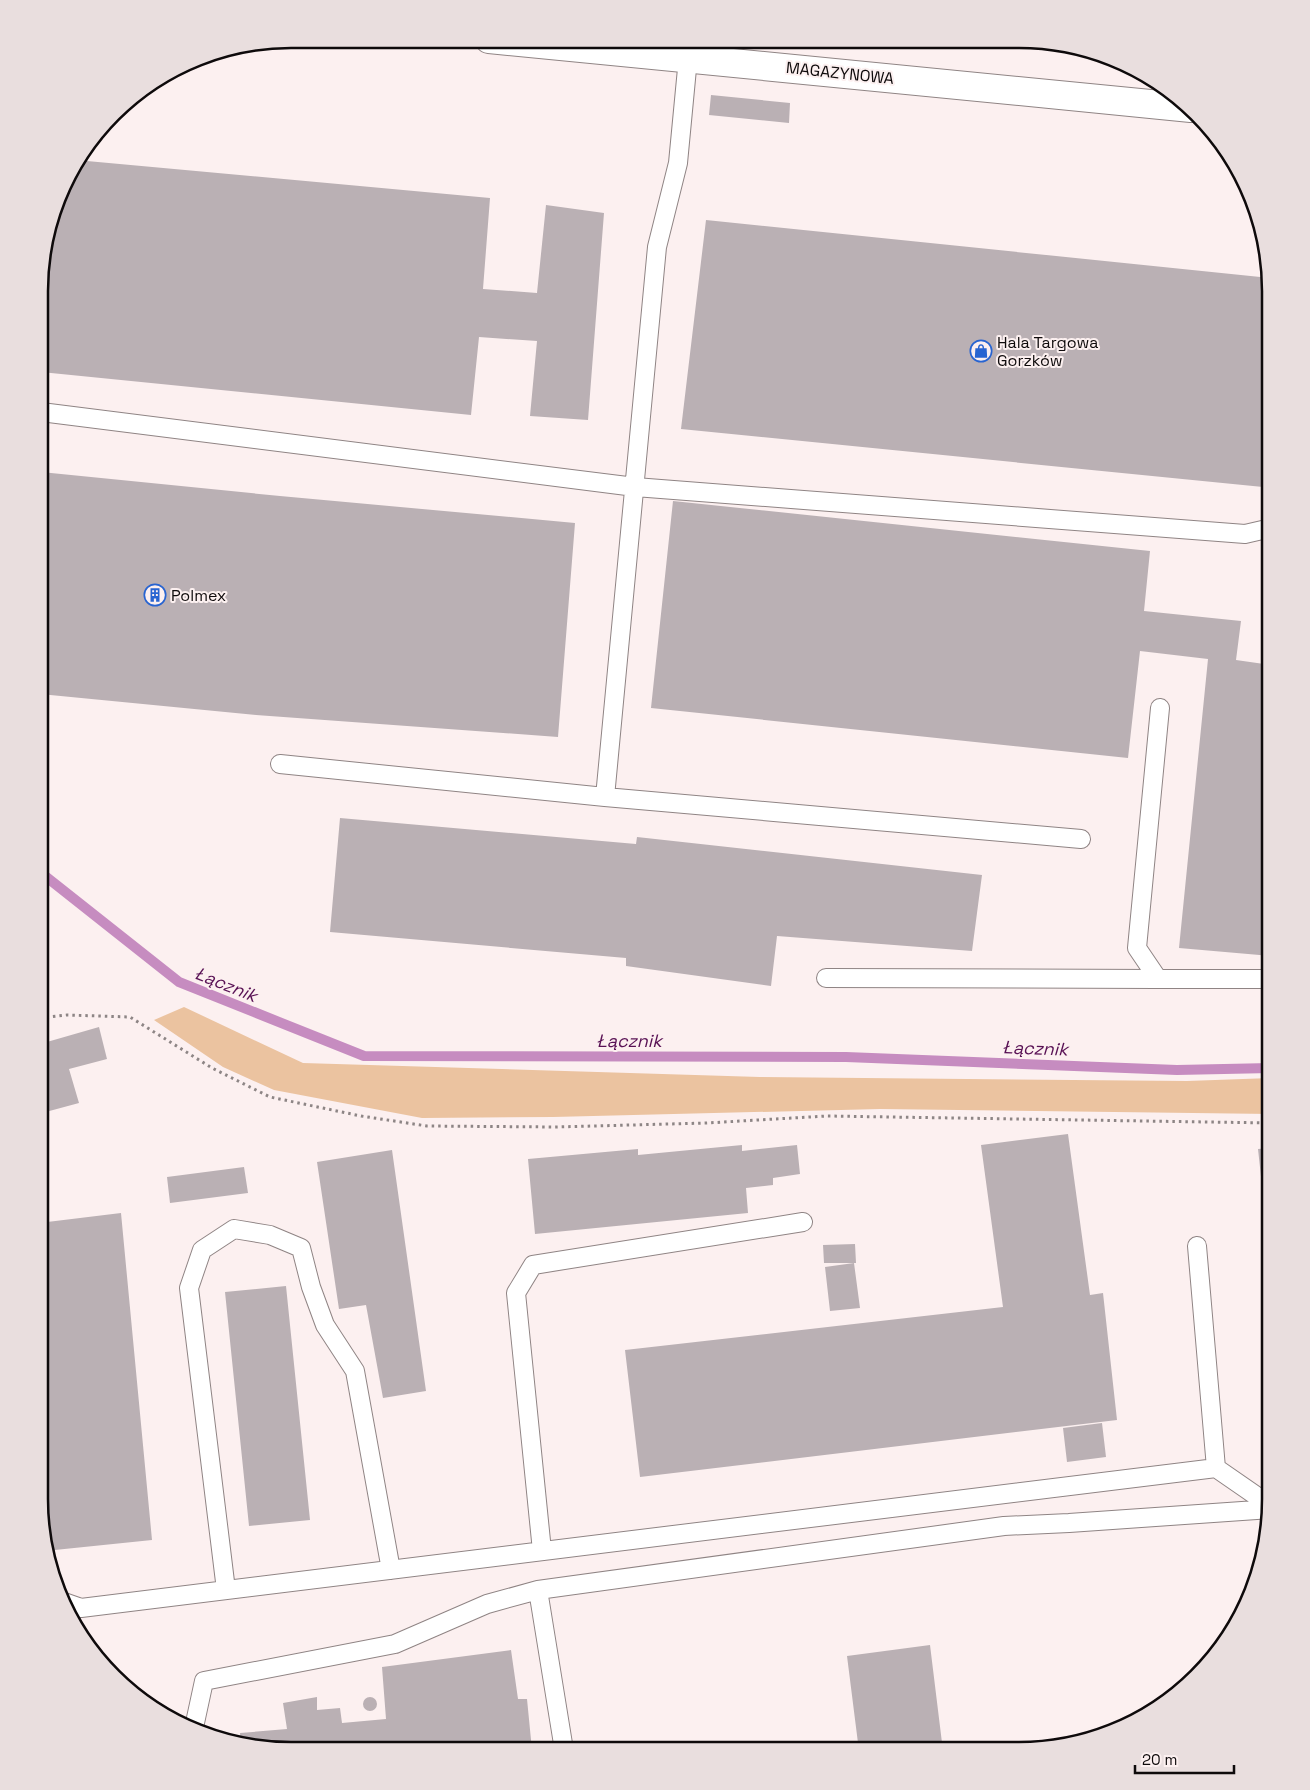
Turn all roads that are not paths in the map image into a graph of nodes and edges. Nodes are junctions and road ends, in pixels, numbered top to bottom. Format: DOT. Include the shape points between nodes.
graph roads {
  1 [pos="630,48"];
  2 [pos="688,58"];
  3 [pos="1178,107"];
  4 [pos="48,413"];
  5 [pos="635,486"];
  6 [pos="1262,530"];
  7 [pos="1160,708"];
  8 [pos="280,764"];
  9 [pos="606,797"];
  10 [pos="1081,839"];
  11 [pos="826,978"];
  12 [pos="1158,979"];
  13 [pos="1262,979"];
  14 [pos="803,1222"];
  15 [pos="1197,1246"];
  16 [pos="1216,1468"];
  17 [pos="1262,1501"];
  18 [pos="1262,1508"];
  19 [pos="542,1551"];
  20 [pos="391,1570"];
  21 [pos="226,1590"];
  22 [pos="538,1590"];
  23 [pos="72,1605"];
  24 [pos="195,1723"];
  25 [pos="563,1742"];
  1 -- 2 [label="street, MAGAZYNOWA"];
  2 -- 3 [label="street, MAGAZYNOWA"];
  2 -- 5 [label="lane" via="678,163 657,247"];
  4 -- 5 [label="lane"];
  5 -- 6 [label="lane" via="1245,534"];
  5 -- 9 [label="lane"];
  7 -- 12 [label="lane" via="1137,948"];
  8 -- 9 [label="lane"];
  9 -- 10 [label="lane"];
  11 -- 12 [label="lane"];
  12 -- 13 [label="lane"];
  14 -- 19 [label="lane" via="533,1265 516,1293"];
  15 -- 16 [label="lane"];
  16 -- 17 [label="lane"];
  16 -- 19 [label="lane"];
  18 -- 22 [label="lane" via="1004,1526"];
  19 -- 20 [label="lane"];
  20 -- 21 [label="lane"];
  20 -- 21 [label="lane" via="355,1371 325,1325 301,1248 270,1235 234,1229 202,1250 189,1288"];
  21 -- 23 [label="lane" via="81,1608"];
  22 -- 24 [label="lane" via="487,1604 395,1644 204,1681"];
  22 -- 25 [label="lane"];
}
